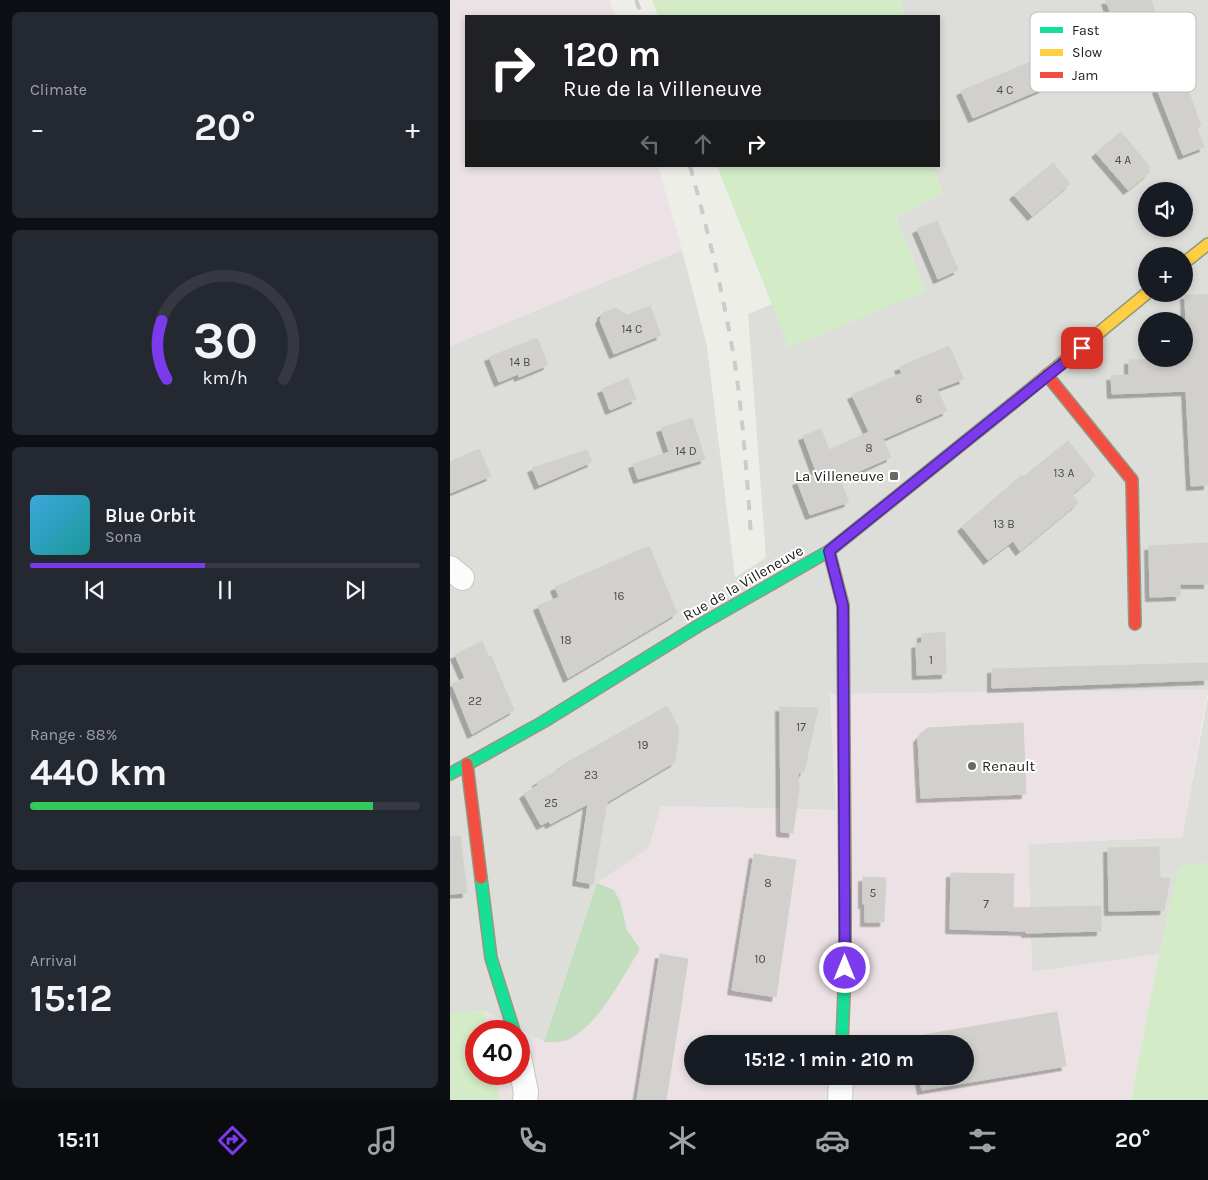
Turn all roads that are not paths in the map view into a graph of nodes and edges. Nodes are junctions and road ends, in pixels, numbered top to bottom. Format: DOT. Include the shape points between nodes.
graph roads {
  1 [pos="1208,244"];
  2 [pos="1193,256"];
  3 [pos="1138,301"];
  4 [pos="1047,375"];
  5 [pos="829,551"];
  6 [pos="1135,624"];
  7 [pos="467,764"];
  8 [pos="450,774"];
  9 [pos="511,1020"];
  10 [pos="842,1035"];
  11 [pos="525,1085"];
  12 [pos="841,1085"];
  13 [pos="525,1100"];
  14 [pos="840,1100"];
  1 -- 2 [label="street"];
  3 -- 4 [label="street, Rue de la Villeneuve"];
  4 -- 5 [label="street, Rue de la Villeneuve"];
  4 -- 6 [label="street" via="1132,480"];
  5 -- 7 [label="street, Rue de la Villeneuve"];
  5 -- 10 [label="street" via="843,606 845,968"];
  7 -- 8 [label="street, Rue de la Villeneuve"];
  7 -- 9 [label="street" via="491,958"];
  11 -- 13 [label="street"];
  12 -- 14 [label="street"];
}
